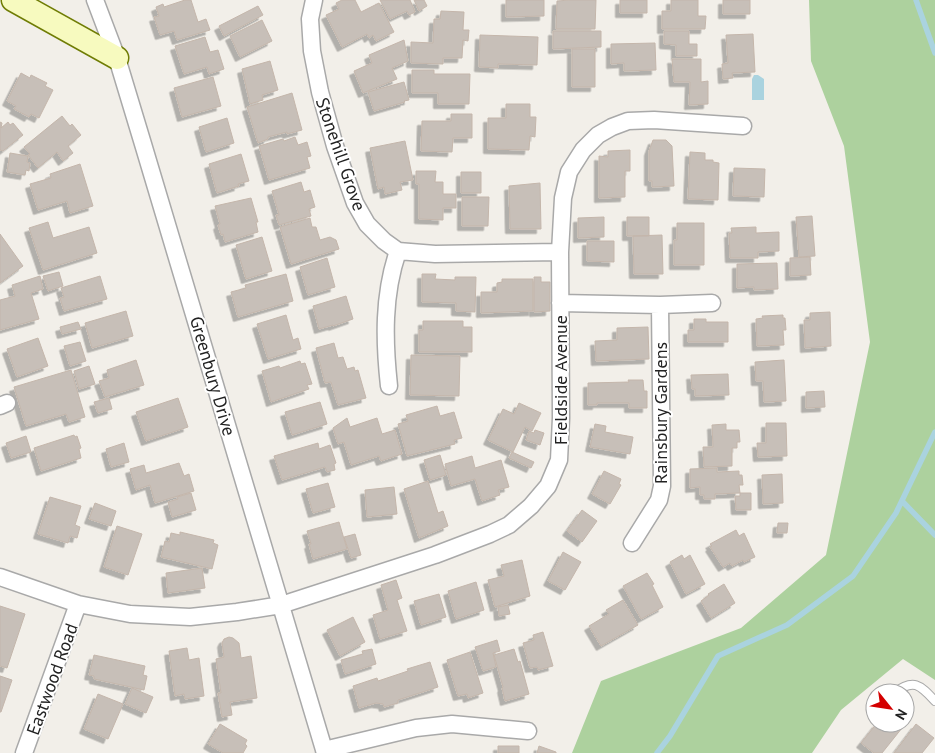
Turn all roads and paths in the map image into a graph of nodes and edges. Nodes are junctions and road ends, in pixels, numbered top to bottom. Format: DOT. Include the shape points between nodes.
graph roads {
  1 [pos="14,0"];
  2 [pos="95,0"];
  3 [pos="314,0"];
  4 [pos="116,58"];
  5 [pos="742,126"];
  6 [pos="398,251"];
  7 [pos="560,252"];
  8 [pos="560,303"];
  9 [pos="712,303"];
  10 [pos="660,305"];
  11 [pos="389,386"];
  12 [pos="632,543"];
  13 [pos="0,577"];
  14 [pos="78,604"];
  15 [pos="281,605"];
  16 [pos="915,685"];
  17 [pos="935,702"];
  18 [pos="528,731"];
  19 [pos="325,751"];
  20 [pos="24,753"];
  1 -- 4 [label="street"];
  2 -- 4 [label="street, Greenbury Drive"];
  3 -- 6 [label="street, Stonehill Grove" via="310,19 312,51 335,146 355,203 367,224"];
  4 -- 15 [label="street, Greenbury Drive"];
  5 -- 7 [label="street, Fieldside Avenue" via="628,121 598,136 583,150 569,172 563,198"];
  6 -- 7 [label="street" via="435,254"];
  6 -- 11 [label="street" via="387,298"];
  7 -- 8 [label="street, Fieldside Avenue"];
  8 -- 10 [label="street"];
  8 -- 15 [label="street, Fieldside Avenue" via="559,460 548,486 531,506 508,525 490,534"];
  9 -- 10 [label="street"];
  10 -- 12 [label="street, Rainsbury Gardens" via="662,486 659,500"];
  13 -- 14 [label="street, Fieldside Avenue"];
  14 -- 15 [label="street, Fieldside Avenue" via="130,614 190,617"];
  14 -- 20 [label="street, Eastwood Road"];
  15 -- 19 [label="street, Greenbury Drive"];
  16 -- 17 [label="lane"];
  18 -- 19 [label="street" via="452,724 416,728"];
}
